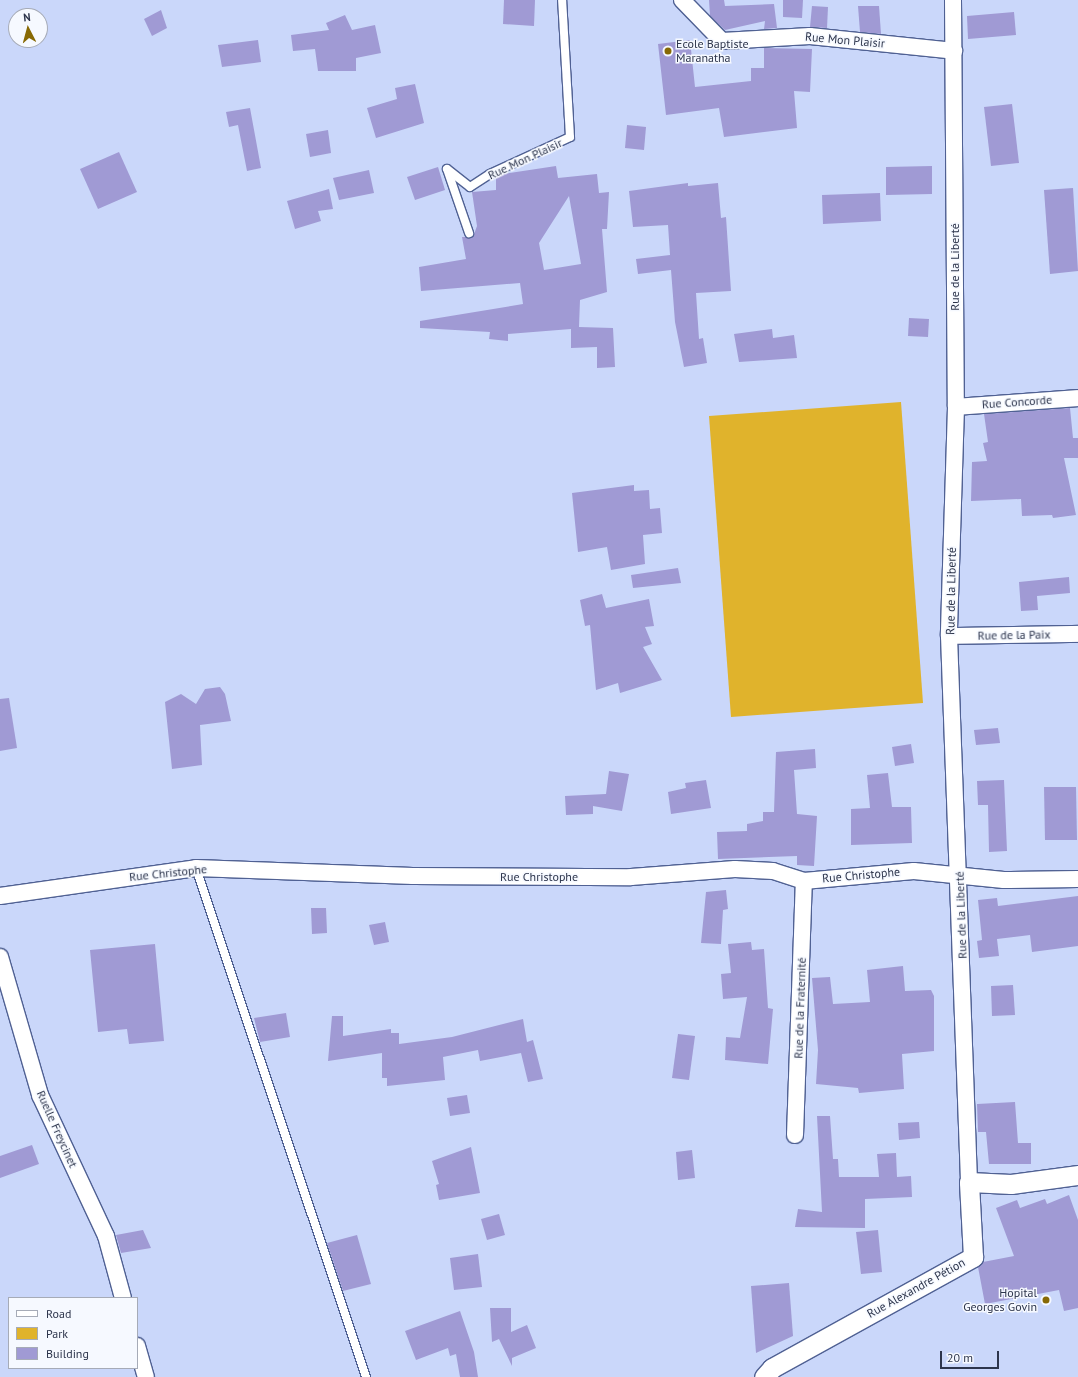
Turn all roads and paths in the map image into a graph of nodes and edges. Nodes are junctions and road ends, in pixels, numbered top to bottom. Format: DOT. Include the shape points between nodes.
graph roads {
  1 [pos="562,0"];
  2 [pos="682,0"];
  3 [pos="953,0"];
  4 [pos="954,51"];
  5 [pos="469,233"];
  6 [pos="1078,398"];
  7 [pos="956,407"];
  8 [pos="1078,634"];
  9 [pos="950,636"];
  10 [pos="196,868"];
  11 [pos="960,878"];
  12 [pos="1078,879"];
  13 [pos="804,881"];
  14 [pos="0,896"];
  15 [pos="0,957"];
  16 [pos="795,1135"];
  17 [pos="1078,1175"];
  18 [pos="969,1182"];
  19 [pos="123,1297"];
  20 [pos="138,1349"];
  21 [pos="146,1377"];
  22 [pos="366,1377"];
  23 [pos="764,1377"];
  1 -- 5 [label="lane, Rue Mon Plaisir" via="570,137 490,174 470,187 447,169"];
  2 -- 4 [label="street, Rue Mon Plaisir" via="722,41 810,36"];
  3 -- 4 [label="street, Rue de la Liberté"];
  4 -- 7 [label="street, Rue de la Liberté"];
  6 -- 7 [label="street, Rue Concorde"];
  7 -- 9 [label="street, Rue de la Liberté"];
  8 -- 9 [label="street, Rue de la Paix"];
  9 -- 11 [label="street, Rue de la Liberté"];
  10 -- 13 [label="street, Rue Christophe" via="413,876 631,878 735,870 773,871"];
  10 -- 14 [label="street, Rue Christophe"];
  10 -- 22 [label="lane"];
  11 -- 12 [label="street, Rue Christophe"];
  11 -- 13 [label="street, Rue Christophe" via="914,871"];
  11 -- 18 [label="street, Rue de la Liberté"];
  13 -- 16 [label="street, Rue de la Fraternité"];
  15 -- 19 [label="street, Ruelle Freycinet" via="40,1095 106,1236"];
  17 -- 18 [label="street" via="1012,1184"];
  18 -- 23 [label="street, Rue Alexandre Pétion" via="973,1257 772,1368"];
  20 -- 21 [label="street"];
}
